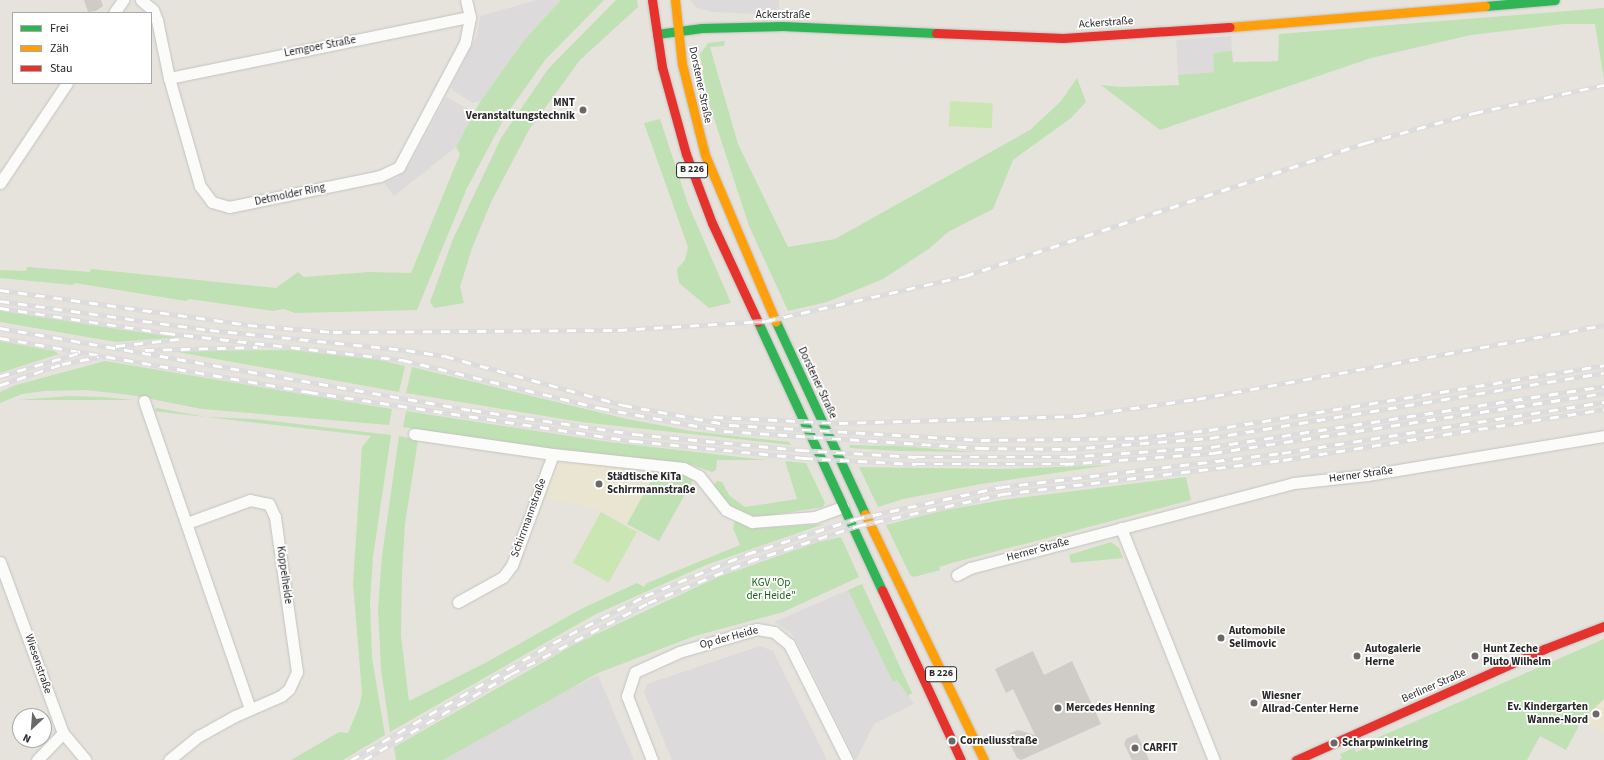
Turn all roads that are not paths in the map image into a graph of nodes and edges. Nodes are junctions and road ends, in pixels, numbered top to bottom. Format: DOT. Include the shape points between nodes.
graph roads {
  1 [pos="123,0"];
  2 [pos="141,0"];
  3 [pos="466,0"];
  4 [pos="652,0"];
  5 [pos="675,0"];
  6 [pos="1555,0"];
  7 [pos="115,12"];
  8 [pos="470,17"];
  9 [pos="678,30"];
  10 [pos="657,34"];
  11 [pos="169,78"];
  12 [pos="66,84"];
  13 [pos="0,183"];
  14 [pos="144,401"];
  15 [pos="414,434"];
  16 [pos="1604,436"];
  17 [pos="553,454"];
  18 [pos="843,508"];
  19 [pos="186,523"];
  20 [pos="1121,528"];
  21 [pos="0,562"];
  22 [pos="956,575"];
  23 [pos="458,602"];
  24 [pos="1604,626"];
  25 [pos="250,708"];
  26 [pos="63,733"];
  27 [pos="37,760"];
  28 [pos="86,760"];
  29 [pos="169,760"];
  30 [pos="652,760"];
  31 [pos="847,760"];
  32 [pos="961,760"];
  33 [pos="984,760"];
  34 [pos="1214,760"];
  35 [pos="1296,760"];
  1 -- 7 [label="street"];
  2 -- 11 [label="street, Detmolder Ring" via="153,10 157,20"];
  3 -- 8 [label="street, Detmolder Ring"];
  4 -- 10 [label="main road, B 226"];
  5 -- 9 [label="main road, Dorstener Straße / B 226"];
  6 -- 9 [label="main road, Ackerstraße" via="1319,21 1063,38 783,26"];
  8 -- 11 [label="street, Lemgoer Straße"];
  8 -- 11 [label="street, Detmolder Ring" via="465,43 399,167 380,176 234,207 212,202 200,186"];
  9 -- 10 [label="main road, Ackerstraße"];
  9 -- 33 [label="main road, Dorstener Straße / B 226" via="682,64 698,134 744,252 902,595"];
  10 -- 18 [label="main road, B 226" via="662,67 686,154 712,224"];
  12 -- 13 [label="street"];
  14 -- 19 [label="street"];
  15 -- 17 [label="street"];
  16 -- 20 [label="street, Herner Straße" via="1368,475 1294,483"];
  17 -- 18 [label="street" via="688,470 699,476 721,506 752,522 815,517"];
  17 -- 23 [label="street, Schirrmannstraße" via="512,565 503,577"];
  18 -- 32 [label="main road, B 226"];
  19 -- 25 [label="street"];
  19 -- 25 [label="street, Koppelheide" via="257,499 269,504 275,517 297,672 286,692"];
  20 -- 22 [label="street, Herner Straße" via="970,568"];
  20 -- 34 [label="street"];
  21 -- 26 [label="street, Wiesenstraße"];
  24 -- 35 [label="main road, Berliner Straße" via="1544,649"];
  25 -- 29 [label="street, Koppelheide" via="199,736"];
  26 -- 27 [label="street"];
  26 -- 28 [label="street, Wiesenstraße"];
  30 -- 31 [label="street, Op der Heide" via="627,696 635,672 679,652 757,629 774,632 789,644"];
}
